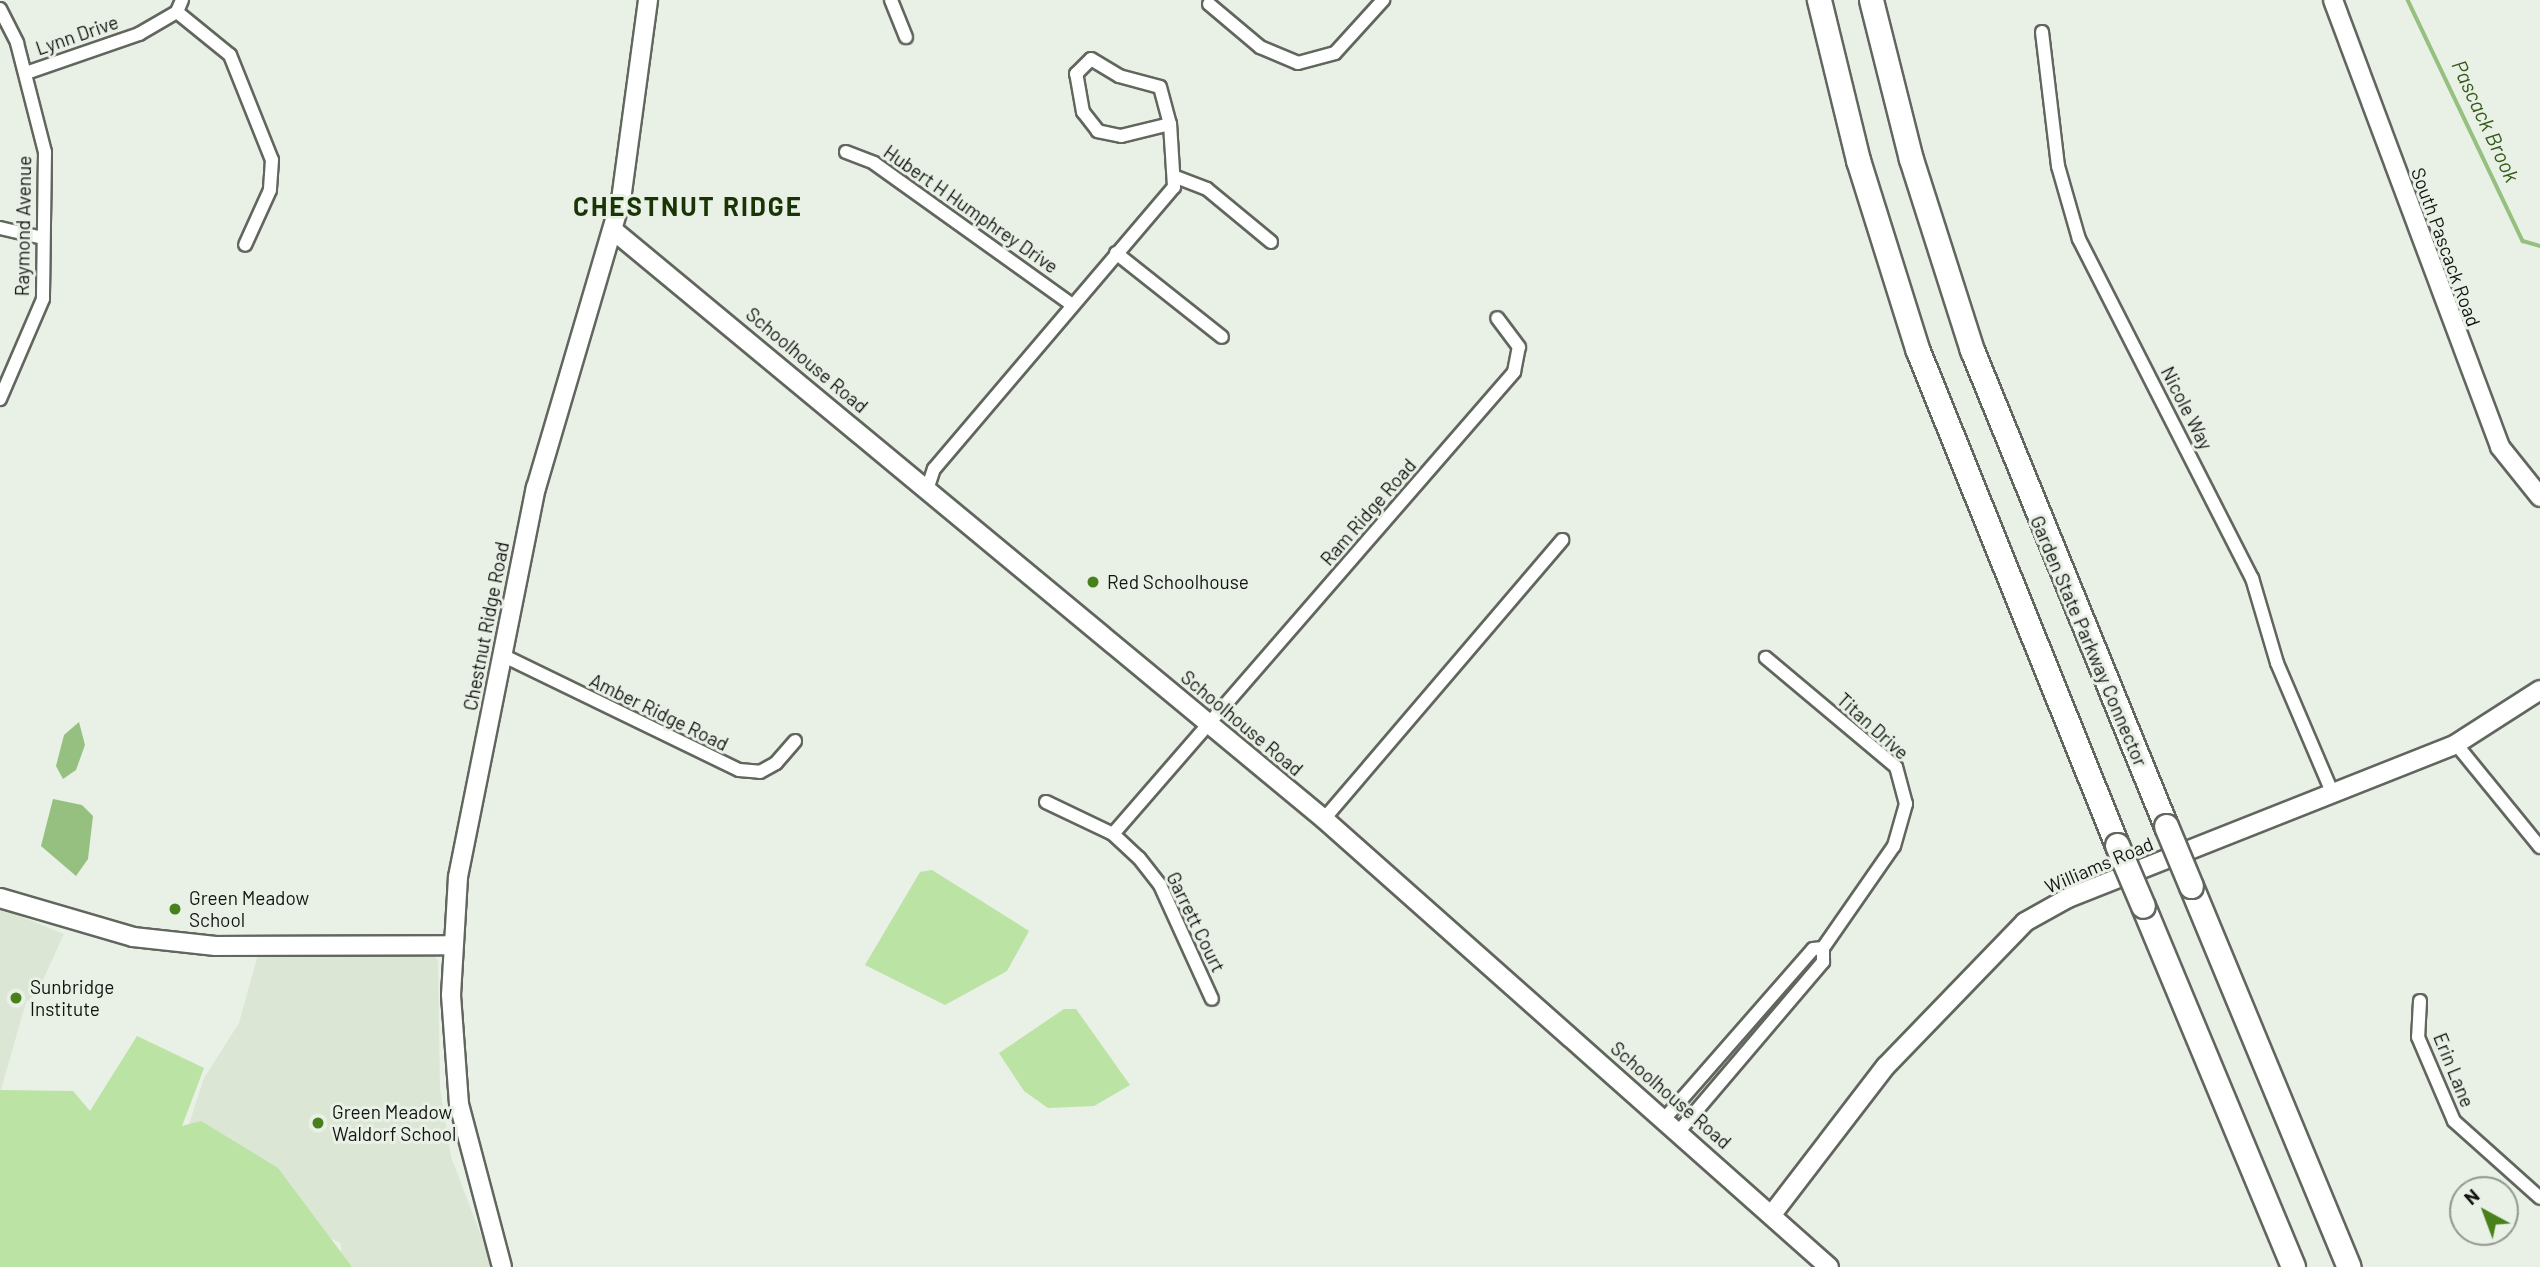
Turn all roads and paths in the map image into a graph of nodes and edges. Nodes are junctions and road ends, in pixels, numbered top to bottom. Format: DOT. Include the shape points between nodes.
graph roads {
  1 [pos="648,0"];
  2 [pos="891,0"];
  3 [pos="1383,0"];
  4 [pos="1819,0"];
  5 [pos="1871,0"];
  6 [pos="2333,0"];
  7 [pos="1209,4"];
  8 [pos="179,6"];
  9 [pos="0,9"];
  10 [pos="2042,32"];
  11 [pos="906,37"];
  12 [pos="26,72"];
  13 [pos="1170,124"];
  14 [pos="846,152"];
  15 [pos="1176,177"];
  16 [pos="0,228"];
  17 [pos="613,230"];
  18 [pos="43,238"];
  19 [pos="1270,242"];
  20 [pos="245,245"];
  21 [pos="1116,253"];
  22 [pos="1071,304"];
  23 [pos="1497,318"];
  24 [pos="1222,337"];
  25 [pos="0,399"];
  26 [pos="928,487"];
  27 [pos="2540,497"];
  28 [pos="1562,540"];
  29 [pos="502,656"];
  30 [pos="1766,658"];
  31 [pos="2540,691"];
  32 [pos="1210,722"];
  33 [pos="796,741"];
  34 [pos="2456,744"];
  35 [pos="2333,794"];
  36 [pos="1046,802"];
  37 [pos="1324,819"];
  38 [pos="1113,834"];
  39 [pos="2540,847"];
  40 [pos="0,898"];
  41 [pos="451,944"];
  42 [pos="1823,948"];
  43 [pos="1212,999"];
  44 [pos="2420,1001"];
  45 [pos="1666,1117"];
  46 [pos="1680,1130"];
  47 [pos="2540,1198"];
  48 [pos="1773,1213"];
  49 [pos="502,1267"];
  50 [pos="1829,1267"];
  51 [pos="2293,1267"];
  52 [pos="2349,1267"];
  1 -- 17 [label="street, Chestnut Ridge Road" via="635,114"];
  2 -- 11 [label="street"];
  3 -- 7 [label="street" via="1335,53 1298,63 1260,47"];
  4 -- 51 [label="highway, bridge" via="1858,160 1917,351"];
  5 -- 52 [label="highway, Garden State Parkway Connector, bridge" via="1919,185 1972,350"];
  6 -- 27 [label="street, South Pascack Road" via="2485,411 2500,447"];
  8 -- 12 [label="street, Lynn Drive" via="139,34"];
  8 -- 20 [label="street" via="229,55 265,137 270,190"];
  9 -- 12 [label="street, Raymond Avenue"];
  10 -- 35 [label="street, Nicole Way" via="2058,166 2079,239 2252,578 2277,663"];
  12 -- 18 [label="street, Raymond Avenue" via="45,152"];
  13 -- 13 [label="street" via="1160,87 1119,76 1096,59 1080,65 1083,112 1098,131 1122,136"];
  13 -- 15 [label="street"];
  14 -- 22 [label="street, Hubert H Humphrey Drive" via="874,163"];
  15 -- 19 [label="street" via="1207,189"];
  15 -- 21 [label="street"];
  16 -- 18 [label="street"];
  17 -- 26 [label="street, Schoolhouse Road"];
  17 -- 29 [label="street, Chestnut Ridge Road" via="536,488"];
  18 -- 25 [label="street, Raymond Avenue" via="37,324"];
  21 -- 22 [label="street"];
  21 -- 24 [label="street"];
  22 -- 26 [label="street" via="934,469"];
  23 -- 32 [label="street, Ram Ridge Road" via="1519,347 1514,372"];
  26 -- 32 [label="street, Schoolhouse Road"];
  28 -- 37 [label="street"];
  29 -- 33 [label="street, Amber Ridge Road" via="739,770 760,772 776,763"];
  29 -- 41 [label="street, Chestnut Ridge Road" via="469,810"];
  30 -- 42 [label="street, Titan Drive" via="1896,767 1904,783 1906,804 1894,846"];
  31 -- 34 [label="street, Williams Road"];
  32 -- 37 [label="street, Schoolhouse Road"];
  32 -- 38 [label="street"];
  34 -- 35 [label="street, Williams Road"];
  34 -- 39 [label="street"];
  35 -- 48 [label="street, Williams Road" via="2068,898 2025,922 1886,1066"];
  36 -- 38 [label="street, Garrett Court"];
  37 -- 45 [label="street, Schoolhouse Road"];
  38 -- 43 [label="street, Garrett Court" via="1160,885"];
  40 -- 41 [label="street" via="133,937 216,946"];
  41 -- 49 [label="street, Chestnut Ridge Road" via="459,1104"];
  42 -- 45 [label="street, Titan Drive" via="1813,949"];
  42 -- 46 [label="street, Titan Drive" via="1823,961"];
  44 -- 47 [label="street, Erin Lane" via="2418,1037 2454,1121"];
  45 -- 46 [label="street, Schoolhouse Road"];
  46 -- 48 [label="street, Schoolhouse Road"];
  48 -- 50 [label="street, Schoolhouse Road"];
}
